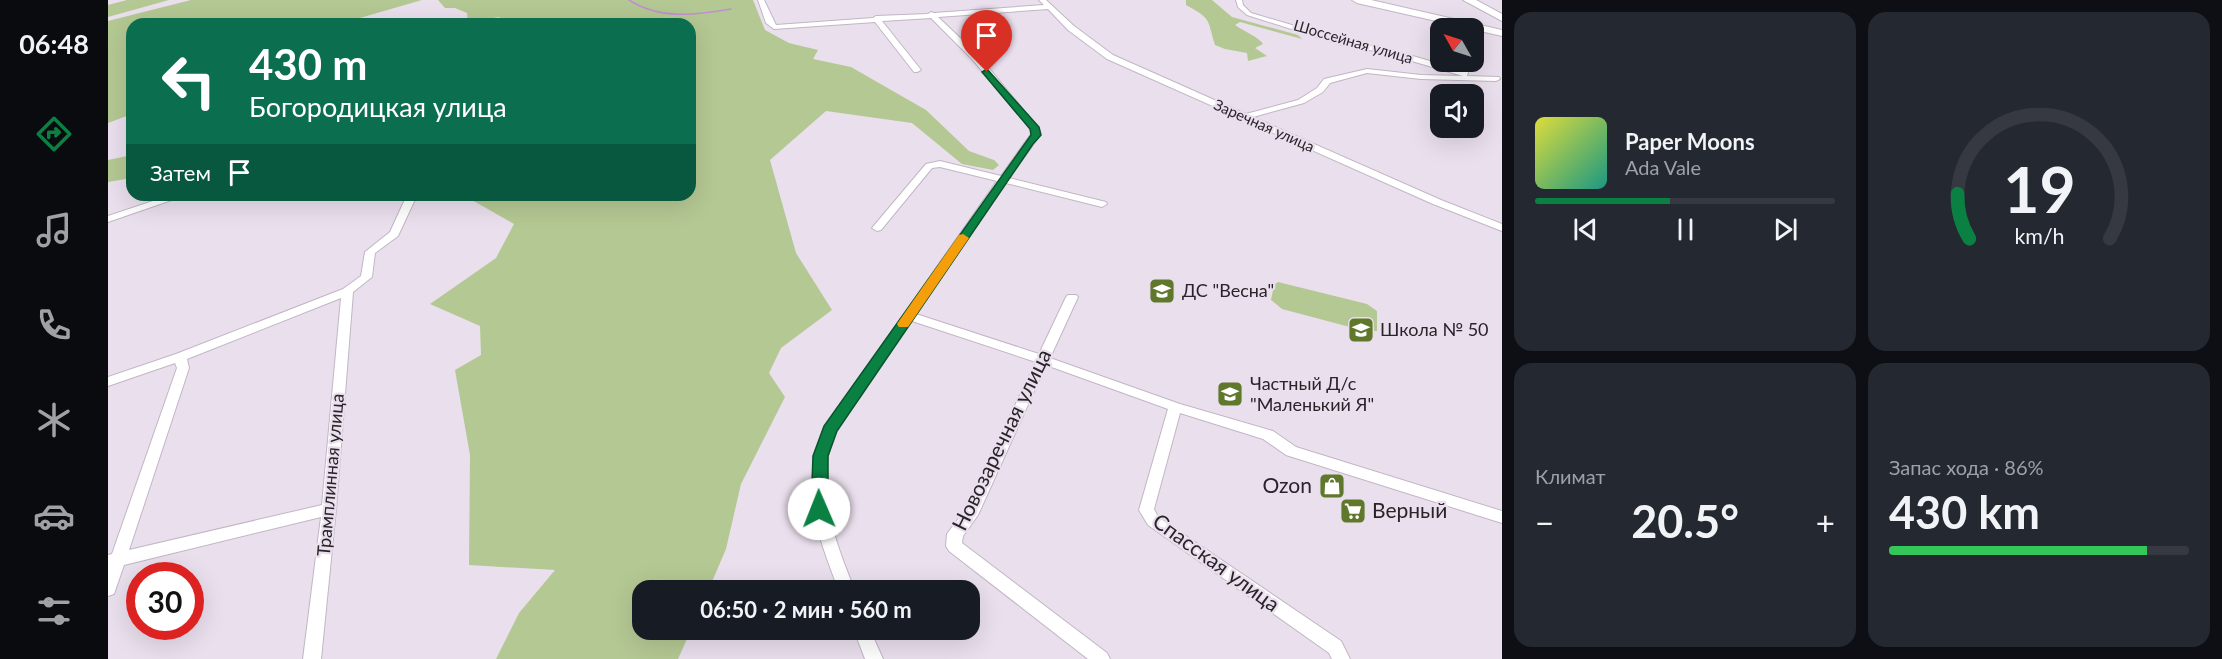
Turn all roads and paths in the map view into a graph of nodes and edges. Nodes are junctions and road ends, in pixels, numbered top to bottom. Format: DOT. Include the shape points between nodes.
graph roads {
  1 [pos="761,0"];
  2 [pos="1041,0"];
  3 [pos="1239,0"];
  4 [pos="1342,0"];
  5 [pos="1357,0"];
  6 [pos="1468,0"];
  7 [pos="1049,7"];
  8 [pos="931,14"];
  9 [pos="876,18"];
  10 [pos="1502,18"];
  11 [pos="1430,20"];
  12 [pos="1484,31"];
  13 [pos="1502,34"];
  14 [pos="917,70"];
  15 [pos="1474,77"];
  16 [pos="1496,79"];
  17 [pos="1245,118"];
  18 [pos="1003,179"];
  19 [pos="164,201"];
  20 [pos="409,201"];
  21 [pos="1102,204"];
  22 [pos="108,219"];
  23 [pos="877,228"];
  24 [pos="1502,228"];
  25 [pos="347,291"];
  26 [pos="1072,297"];
  27 [pos="909,316"];
  28 [pos="180,357"];
  29 [pos="1041,359"];
  30 [pos="108,382"];
  31 [pos="1175,407"];
  32 [pos="329,509"];
  33 [pos="1502,518"];
  34 [pos="113,561"];
  35 [pos="843,580"];
  36 [pos="108,589"];
  37 [pos="866,640"];
  38 [pos="312,659"];
  39 [pos="874,659"];
  40 [pos="1101,659"];
  41 [pos="1341,659"];
  1 -- 9 [label="street" via="774,27"];
  2 -- 7 [label="street, Заречная улица"];
  3 -- 15 [label="street, Шоссейная улица" via="1249,14"];
  4 -- 11 [label="main road"];
  5 -- 13 [label="main road"];
  6 -- 10 [label="street"];
  7 -- 8 [label="street"];
  7 -- 17 [label="street, Заречная улица" via="1110,57"];
  8 -- 9 [label="street"];
  8 -- 18 [label="street" via="975,57 1035,129 1036,135"];
  9 -- 14 [label="street"];
  12 -- 13 [label="main road"];
  15 -- 16 [label="street"];
  15 -- 17 [label="street" via="1367,71 1327,81 1321,92 1304,100"];
  17 -- 24 [label="street, Заречная улица"];
  18 -- 21 [label="street"];
  18 -- 23 [label="street" via="940,164 929,166"];
  18 -- 27 [label="street"];
  19 -- 22 [label="street"];
  20 -- 25 [label="street" via="394,234 370,252 366,277"];
  25 -- 28 [label="street"];
  25 -- 32 [label="street, Трамплинная улица"];
  26 -- 29 [label="street, Новозаречная улица"];
  27 -- 29 [label="street"];
  27 -- 35 [label="street" via="830,430 820,456 819,509"];
  28 -- 30 [label="street"];
  28 -- 34 [label="street" via="183,368"];
  29 -- 31 [label="street"];
  29 -- 40 [label="street, Новозаречная улица" via="970,514 955,534 954,546"];
  31 -- 33 [label="street" via="1268,435 1291,451"];
  31 -- 41 [label="street, Спасская улица" via="1146,510 1153,521 1335,648"];
  32 -- 34 [label="street"];
  32 -- 38 [label="street, Трамплинная улица"];
  34 -- 36 [label="street"];
  37 -- 39 [label="street"];
}
